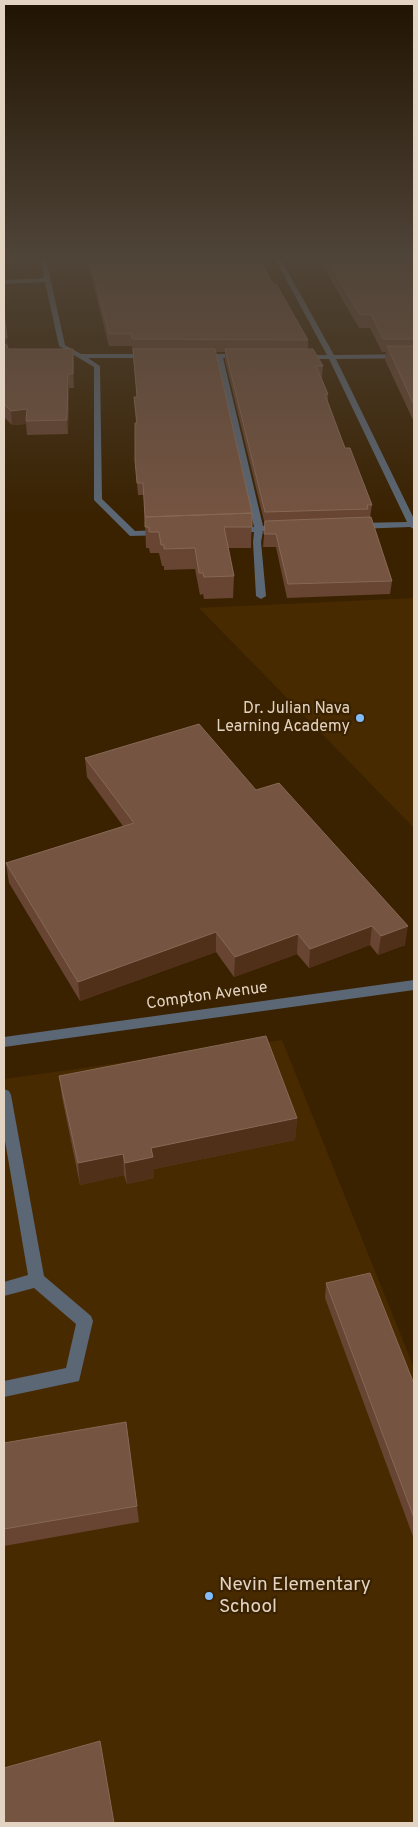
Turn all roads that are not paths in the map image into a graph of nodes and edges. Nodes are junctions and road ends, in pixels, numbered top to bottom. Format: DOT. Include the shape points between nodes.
graph roads {
  1 [pos="62,344"];
  2 [pos="325,344"];
  3 [pos="61,356"];
  4 [pos="80,356"];
  5 [pos="159,356"];
  6 [pos="189,356"];
  7 [pos="219,356"];
  8 [pos="247,356"];
  9 [pos="295,356"];
  10 [pos="414,356"];
  11 [pos="332,357"];
  12 [pos="414,525"];
  13 [pos="344,526"];
  14 [pos="288,528"];
  15 [pos="259,529"];
  16 [pos="230,530"];
  17 [pos="172,532"];
  18 [pos="261,596"];
  19 [pos="414,985"];
  20 [pos="4,1042"];
  21 [pos="4,1095"];
  22 [pos="38,1280"];
  23 [pos="4,1289"];
  24 [pos="4,1389"];
  1 -- 4 [label="street"];
  2 -- 11 [label="street"];
  3 -- 4 [label="street"];
  4 -- 5 [label="street"];
  4 -- 17 [label="street" via="97,366 98,500 132,534"];
  6 -- 7 [label="street"];
  7 -- 8 [label="street"];
  7 -- 15 [label="street"];
  9 -- 11 [label="street"];
  10 -- 11 [label="street"];
  11 -- 12 [label="street"];
  12 -- 13 [label="street"];
  14 -- 15 [label="street"];
  15 -- 16 [label="street"];
  15 -- 18 [label="street"];
  19 -- 20 [label="street, Compton Avenue"];
  21 -- 22 [label="street"];
  22 -- 23 [label="street"];
  22 -- 24 [label="street" via="85,1321 73,1375"];
}
